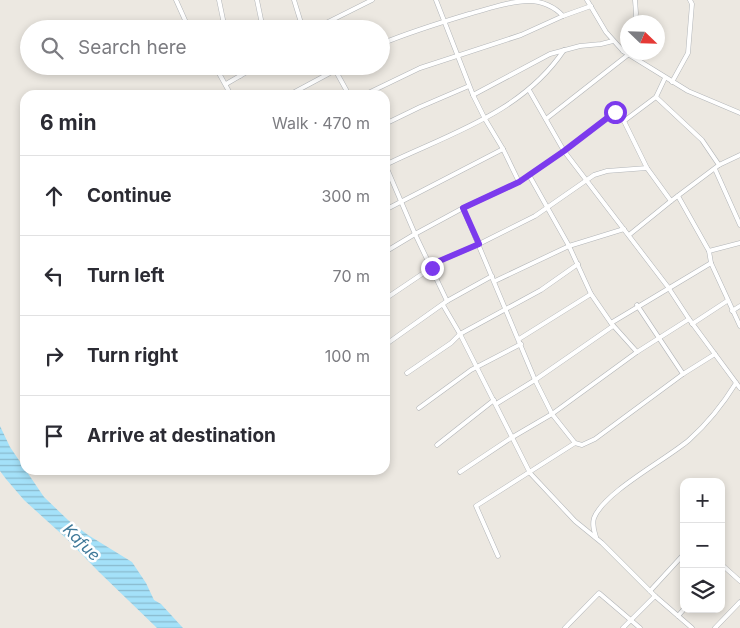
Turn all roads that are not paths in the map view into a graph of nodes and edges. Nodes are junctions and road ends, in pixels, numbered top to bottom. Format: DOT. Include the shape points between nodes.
graph roads {
  1 [pos="176,0"];
  2 [pos="219,0"];
  3 [pos="256,0"];
  4 [pos="294,0"];
  5 [pos="372,0"];
  6 [pos="436,0"];
  7 [pos="587,0"];
  8 [pos="635,0"];
  9 [pos="690,0"];
  10 [pos="591,6"];
  11 [pos="636,15"];
  12 [pos="564,16"];
  13 [pos="185,20"];
  14 [pos="223,20"];
  15 [pos="260,20"];
  16 [pos="300,20"];
  17 [pos="332,20"];
  18 [pos="444,22"];
  19 [pos="390,40"];
  20 [pos="613,41"];
  21 [pos="620,48"];
  22 [pos="564,50"];
  23 [pos="458,56"];
  24 [pos="621,60"];
  25 [pos="638,60"];
  26 [pos="220,75"];
  27 [pos="328,75"];
  28 [pos="338,75"];
  29 [pos="240,76"];
  30 [pos="664,78"];
  31 [pos="672,82"];
  32 [pos="226,84"];
  33 [pos="469,86"];
  34 [pos="229,90"];
  35 [pos="299,90"];
  36 [pos="347,90"];
  37 [pos="373,90"];
  38 [pos="529,90"];
  39 [pos="473,95"];
  40 [pos="656,97"];
  41 [pos="740,112"];
  42 [pos="485,119"];
  43 [pos="546,119"];
  44 [pos="390,121"];
  45 [pos="624,121"];
  46 [pos="503,148"];
  47 [pos="564,151"];
  48 [pos="740,155"];
  49 [pos="390,163"];
  50 [pos="719,165"];
  51 [pos="647,168"];
  52 [pos="715,169"];
  53 [pos="529,175"];
  54 [pos="390,177"];
  55 [pos="586,180"];
  56 [pos="519,182"];
  57 [pos="678,196"];
  58 [pos="400,201"];
  59 [pos="670,201"];
  60 [pos="390,207"];
  61 [pos="463,208"];
  62 [pos="548,208"];
  63 [pos="740,225"];
  64 [pos="624,229"];
  65 [pos="415,234"];
  66 [pos="629,235"];
  67 [pos="740,243"];
  68 [pos="479,244"];
  69 [pos="569,246"];
  70 [pos="390,249"];
  71 [pos="708,251"];
  72 [pos="711,263"];
  73 [pos="578,264"];
  74 [pos="431,267"];
  75 [pos="492,276"];
  76 [pos="495,281"];
  77 [pos="668,287"];
  78 [pos="591,294"];
  79 [pos="390,296"];
  80 [pos="447,301"];
  81 [pos="727,301"];
  82 [pos="443,305"];
  83 [pos="638,306"];
  84 [pos="740,306"];
  85 [pos="506,309"];
  86 [pos="732,311"];
  87 [pos="689,319"];
  88 [pos="612,324"];
  89 [pos="692,324"];
  90 [pos="740,326"];
  91 [pos="460,334"];
  92 [pos="658,339"];
  93 [pos="390,342"];
  94 [pos="520,342"];
  95 [pos="638,352"];
  96 [pos="715,354"];
  97 [pos="477,368"];
  98 [pos="407,374"];
  99 [pos="683,374"];
  100 [pos="535,380"];
  101 [pos="739,386"];
  102 [pos="495,402"];
  103 [pos="419,408"];
  104 [pos="552,414"];
  105 [pos="512,438"];
  106 [pos="576,443"];
  107 [pos="437,445"];
  108 [pos="460,472"];
  109 [pos="530,473"];
  110 [pos="596,537"];
  111 [pos="498,556"];
  112 [pos="680,558"];
  113 [pos="724,568"];
  114 [pos="740,581"];
  115 [pos="650,591"];
  116 [pos="655,596"];
  117 [pos="740,602"];
  118 [pos="681,613"];
  119 [pos="678,616"];
  120 [pos="631,620"];
  121 [pos="565,628"];
  122 [pos="623,628"];
  123 [pos="640,628"];
  124 [pos="692,628"];
  125 [pos="715,628"];
  1 -- 13 [label="street"];
  2 -- 14 [label="street"];
  3 -- 15 [label="street"];
  4 -- 16 [label="street"];
  5 -- 17 [label="street"];
  6 -- 18 [label="street"];
  7 -- 10 [label="street"];
  8 -- 11 [label="street"];
  9 -- 31 [label="street" via="688,53"];
  10 -- 12 [label="street"];
  10 -- 20 [label="street"];
  12 -- 18 [label="street" via="556,8 530,1 511,3"];
  12 -- 23 [label="street"];
  18 -- 19 [label="street"];
  18 -- 23 [label="street"];
  20 -- 21 [label="street"];
  20 -- 22 [label="street"];
  22 -- 38 [label="street" via="553,67"];
  22 -- 39 [label="street" via="550,54"];
  23 -- 33 [label="street"];
  23 -- 37 [label="street" via="420,68"];
  24 -- 43 [label="street"];
  25 -- 30 [label="street"];
  26 -- 32 [label="street"];
  27 -- 35 [label="street"];
  28 -- 36 [label="street"];
  29 -- 32 [label="street"];
  30 -- 31 [label="street"];
  30 -- 40 [label="street"];
  31 -- 41 [label="street"];
  32 -- 34 [label="street"];
  33 -- 39 [label="street"];
  33 -- 44 [label="street"];
  38 -- 42 [label="street"];
  38 -- 43 [label="street"];
  39 -- 42 [label="street"];
  40 -- 45 [label="street"];
  40 -- 50 [label="street" via="702,140"];
  42 -- 46 [label="street"];
  42 -- 49 [label="street"];
  43 -- 47 [label="street"];
  45 -- 47 [label="street" via="620,113 615,112"];
  45 -- 51 [label="street"];
  46 -- 56 [label="street"];
  46 -- 58 [label="street"];
  47 -- 53 [label="street"];
  47 -- 55 [label="street"];
  48 -- 50 [label="street"];
  50 -- 52 [label="street"];
  51 -- 55 [label="street" via="600,172"];
  51 -- 59 [label="street"];
  52 -- 57 [label="street"];
  52 -- 63 [label="street"];
  53 -- 56 [label="street"];
  53 -- 62 [label="street"];
  54 -- 58 [label="street"];
  55 -- 62 [label="street"];
  55 -- 64 [label="street"];
  56 -- 61 [label="street"];
  57 -- 59 [label="street"];
  57 -- 71 [label="street"];
  58 -- 60 [label="street"];
  58 -- 65 [label="street"];
  59 -- 66 [label="street"];
  61 -- 65 [label="street"];
  61 -- 68 [label="street"];
  62 -- 68 [label="street"];
  62 -- 69 [label="street"];
  64 -- 66 [label="street"];
  64 -- 69 [label="street"];
  65 -- 70 [label="street"];
  65 -- 74 [label="street"];
  66 -- 77 [label="street"];
  67 -- 71 [label="street"];
  68 -- 74 [label="street"];
  68 -- 75 [label="street"];
  69 -- 73 [label="street"];
  69 -- 76 [label="street"];
  71 -- 72 [label="street"];
  72 -- 77 [label="street"];
  72 -- 81 [label="street"];
  73 -- 78 [label="street"];
  73 -- 85 [label="street" via="545,288"];
  74 -- 79 [label="street"];
  74 -- 80 [label="street"];
  75 -- 76 [label="street"];
  75 -- 80 [label="street"];
  76 -- 85 [label="street"];
  77 -- 83 [label="street"];
  77 -- 87 [label="street"];
  78 -- 88 [label="street"];
  78 -- 94 [label="street"];
  80 -- 82 [label="street"];
  81 -- 86 [label="street"];
  81 -- 89 [label="street"];
  82 -- 91 [label="street"];
  82 -- 93 [label="street"];
  83 -- 88 [label="street"];
  83 -- 92 [label="street"];
  84 -- 86 [label="street"];
  85 -- 91 [label="street"];
  85 -- 94 [label="street"];
  86 -- 90 [label="street"];
  87 -- 89 [label="street"];
  87 -- 92 [label="street"];
  88 -- 95 [label="street"];
  88 -- 100 [label="street"];
  89 -- 96 [label="street"];
  91 -- 97 [label="street"];
  91 -- 98 [label="street"];
  92 -- 95 [label="street"];
  92 -- 99 [label="street"];
  94 -- 97 [label="street"];
  94 -- 100 [label="street"];
  95 -- 104 [label="street"];
  96 -- 99 [label="street"];
  96 -- 101 [label="street"];
  97 -- 102 [label="street"];
  97 -- 103 [label="street"];
  99 -- 106 [label="street" via="595,439 582,445"];
  100 -- 102 [label="street"];
  100 -- 104 [label="street"];
  101 -- 110 [label="street" via="690,439 623,488 598,511 593,522"];
  102 -- 105 [label="street"];
  102 -- 107 [label="street"];
  104 -- 105 [label="street"];
  104 -- 106 [label="street"];
  105 -- 108 [label="street"];
  105 -- 109 [label="street"];
  106 -- 109 [label="street"];
  109 -- 110 [label="street"];
  109 -- 111 [label="street" via="476,506"];
  110 -- 115 [label="street"];
  112 -- 115 [label="street"];
  113 -- 114 [label="street"];
  115 -- 116 [label="street"];
  116 -- 119 [label="street"];
  116 -- 120 [label="street"];
  117 -- 125 [label="street"];
  118 -- 119 [label="street"];
  119 -- 124 [label="street"];
  120 -- 121 [label="street" via="599,593"];
  120 -- 122 [label="street"];
  120 -- 123 [label="street"];
}
